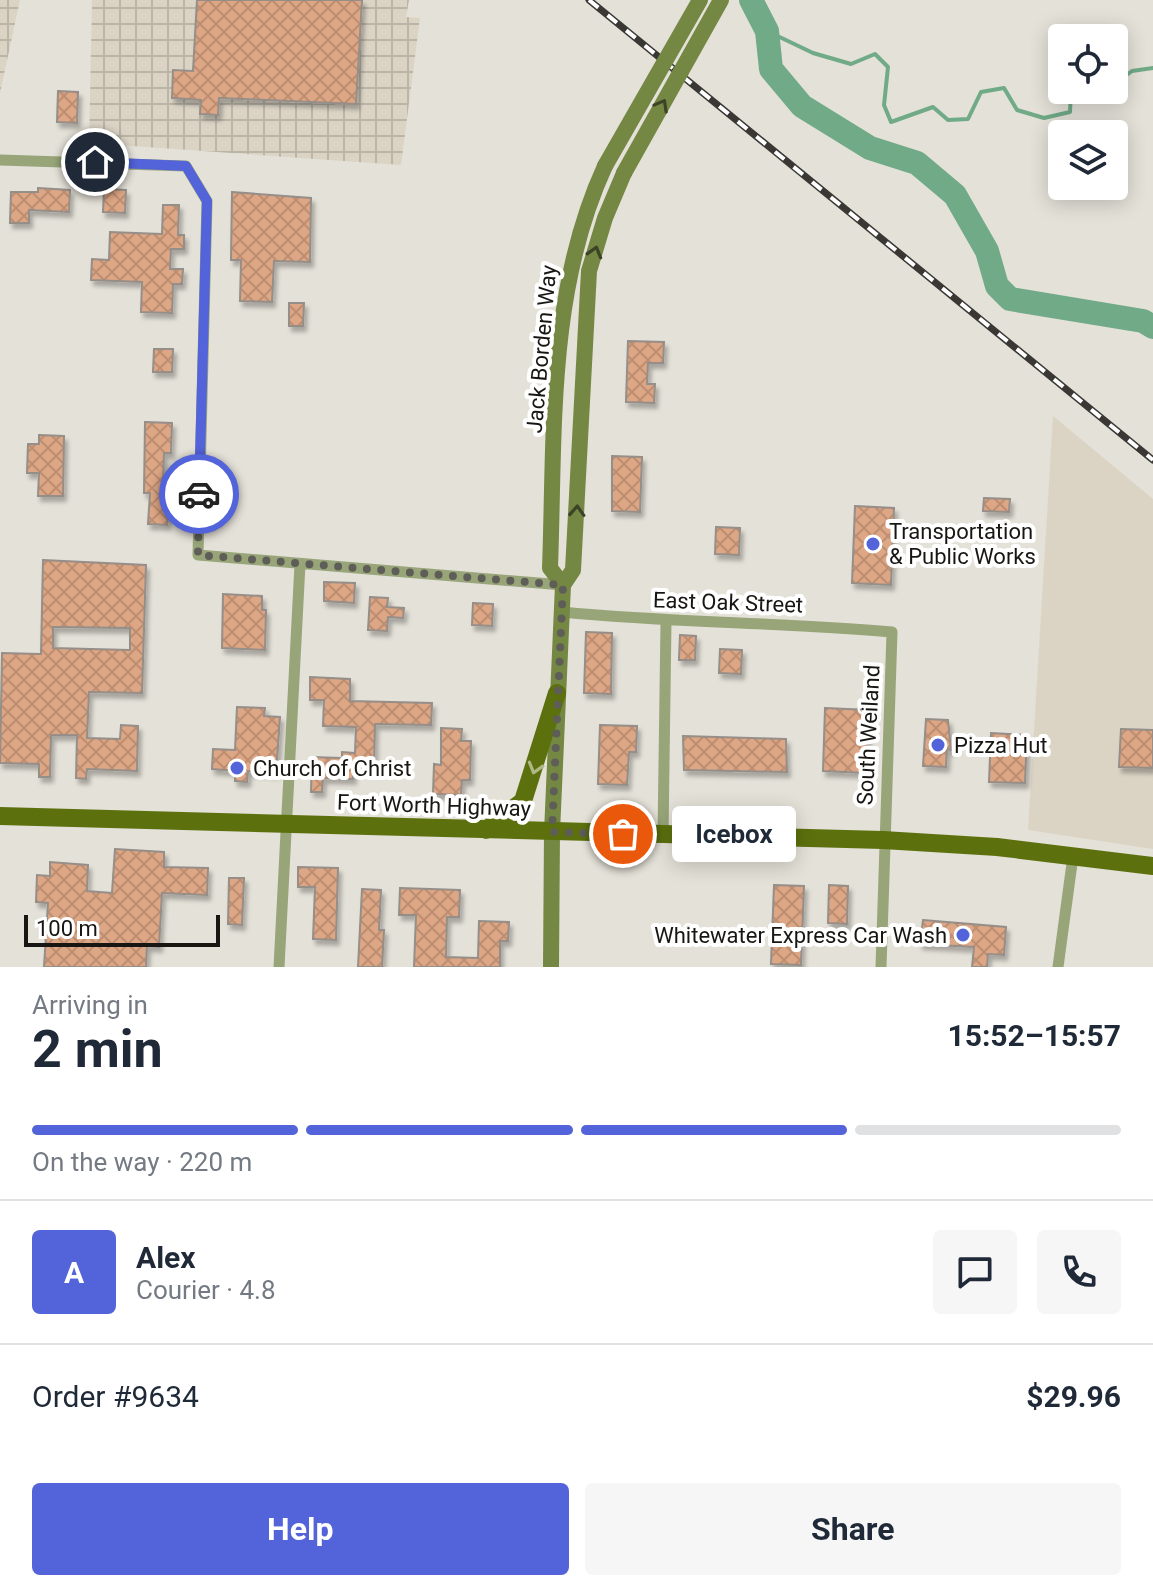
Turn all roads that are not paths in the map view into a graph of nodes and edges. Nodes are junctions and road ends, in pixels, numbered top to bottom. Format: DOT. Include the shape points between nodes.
graph roads {
  1 [pos="700,0"];
  2 [pos="721,0"];
  3 [pos="0,160"];
  4 [pos="300,564"];
  5 [pos="563,585"];
  6 [pos="562,612"];
  7 [pos="666,622"];
  8 [pos="892,632"];
  9 [pos="557,693"];
  10 [pos="0,816"];
  11 [pos="284,824"];
  12 [pos="486,830"];
  13 [pos="552,832"];
  14 [pos="663,835"];
  15 [pos="883,840"];
  16 [pos="1073,856"];
  17 [pos="1153,866"];
  18 [pos="279,967"];
  19 [pos="551,967"];
  20 [pos="881,967"];
  21 [pos="1058,967"];
  1 -- 5 [label="main road, Jack Borden Way, bridge" via="605,166 572,253 561,321 550,568"];
  5 -- 2 [label="main road, Jack Borden Way, one-way, bridge" via="573,570 589,271 624,173"];
  3 -- 4 [label="street" via="186,166 207,201 198,555"];
  4 -- 5 [label="street"];
  4 -- 11 [label="street"];
  5 -- 6 [label="main road, Jack Borden Way"];
  6 -- 7 [label="street, East Oak Street"];
  6 -- 9 [label="main road, Jack Borden Way"];
  7 -- 8 [label="street, East Oak Street" via="752,621"];
  7 -- 14 [label="street"];
  8 -- 15 [label="street, South Weiland"];
  9 -- 12 [label="main road, one-way" via="523,801"];
  9 -- 13 [label="main road, Jack Borden Way"];
  10 -- 11 [label="main road, Fort Worth Highway"];
  11 -- 12 [label="main road, Fort Worth Highway"];
  11 -- 18 [label="street"];
  12 -- 13 [label="main road, Fort Worth Highway"];
  13 -- 14 [label="main road, Fort Worth Highway"];
  13 -- 19 [label="main road, Jack Borden Way"];
  14 -- 15 [label="main road, Fort Worth Highway"];
  15 -- 16 [label="main road, Fort Worth Highway"];
  15 -- 20 [label="street, South Weiland"];
  16 -- 17 [label="main road, Fort Worth Highway"];
  16 -- 21 [label="street"];
}
